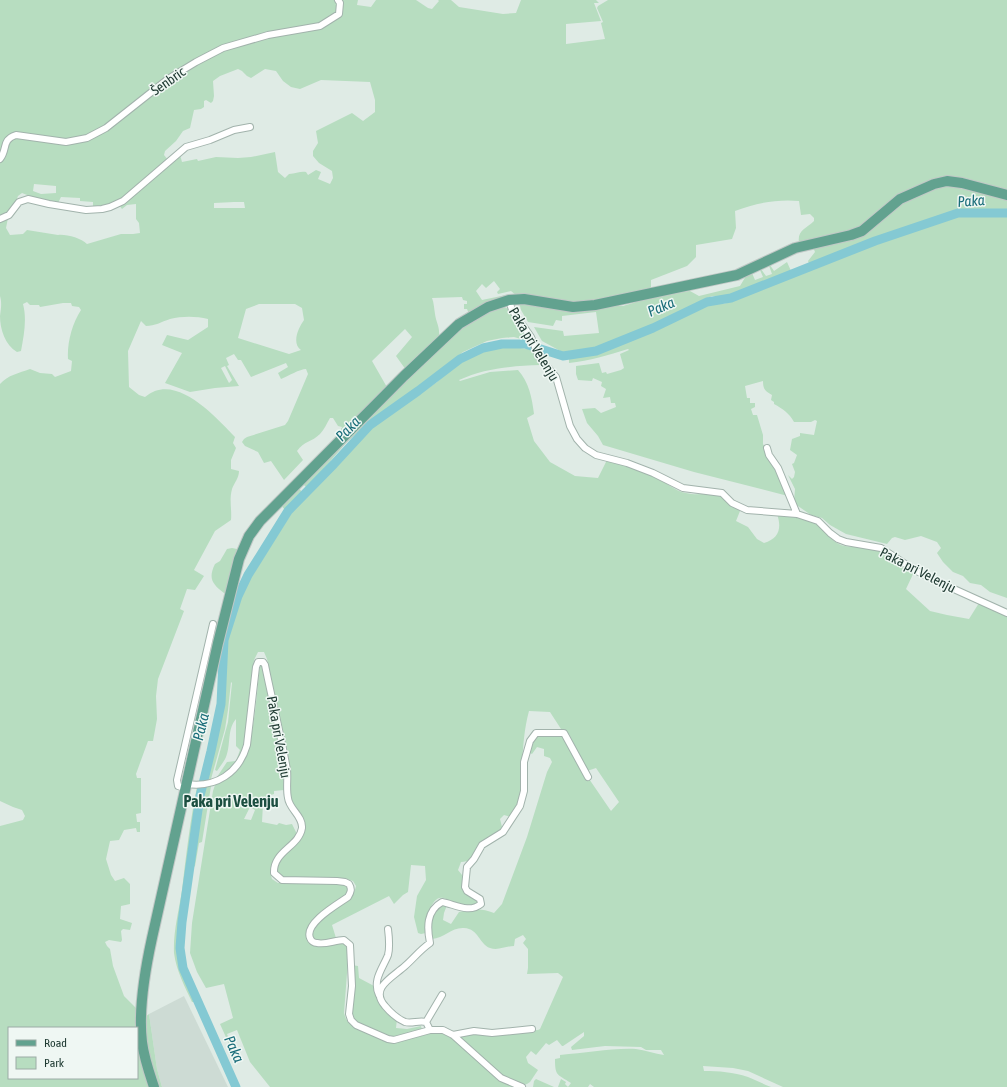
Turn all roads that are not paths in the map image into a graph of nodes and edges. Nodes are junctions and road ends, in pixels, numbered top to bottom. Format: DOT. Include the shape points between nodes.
graph roads {
  1 [pos="338,0"];
  2 [pos="250,127"];
  3 [pos="0,159"];
  4 [pos="1007,195"];
  5 [pos="0,219"];
  6 [pos="509,300"];
  7 [pos="767,448"];
  8 [pos="797,514"];
  9 [pos="1007,612"];
  10 [pos="213,624"];
  11 [pos="588,777"];
  12 [pos="189,785"];
  13 [pos="388,929"];
  14 [pos="442,995"];
  15 [pos="380,996"];
  16 [pos="426,1022"];
  17 [pos="532,1029"];
  18 [pos="430,1030"];
  19 [pos="453,1035"];
  20 [pos="154,1087"];
  21 [pos="522,1087"];
  1 -- 3 [label="street, Šenbric" via="341,9 339,14 320,26 268,35 223,48 168,80 106,128 87,138 66,142 16,135 10,137 6,143"];
  2 -- 5 [label="street" via="186,147 123,201 110,207 86,210 28,198 19,202 9,215"];
  4 -- 6 [label="main road" via="947,181 900,199 862,231 851,236 795,248 737,275 595,305 573,307 524,299"];
  6 -- 8 [label="street, Paka pri Velenju" via="512,310 531,337 539,357 556,377 570,426 585,448 596,455 653,473 683,488 722,493 732,503 746,510"];
  6 -- 12 [label="main road" via="473,315 446,335 270,510 249,536 239,559 229,598"];
  7 -- 8 [label="street"];
  8 -- 9 [label="street, Paka pri Velenju" via="818,521 838,539 881,548 934,580"];
  10 -- 12 [label="street" via="177,780 178,786"];
  11 -- 15 [label="street" via="564,733 540,732 533,736 526,751 524,790 520,806 503,832 482,845 465,872 465,887 480,899 481,904 465,908 442,902 437,905 429,917 430,943 388,980 380,990"];
  12 -- 18 [label="street, Paka pri Velenju" via="212,782 224,777 240,763 245,754 250,726 256,667 258,662 263,662 287,772 288,798 302,828 276,861 274,873 282,880 337,881 350,884 351,892 348,897 316,921 309,934 310,939 318,944 344,940 350,945 350,1020 356,1025 394,1040"];
  12 -- 20 [label="main road" via="145,975 142,1036"];
  13 -- 15 [label="street" via="388,954 376,983"];
  14 -- 16 [label="street"];
  15 -- 16 [label="street" via="388,1010 405,1022"];
  16 -- 18 [label="street"];
  17 -- 19 [label="street" via="498,1033 474,1031"];
  18 -- 19 [label="street, Paka pri Velenju" via="443,1030"];
  19 -- 21 [label="street, Paka pri Velenju" via="501,1078"];
}
